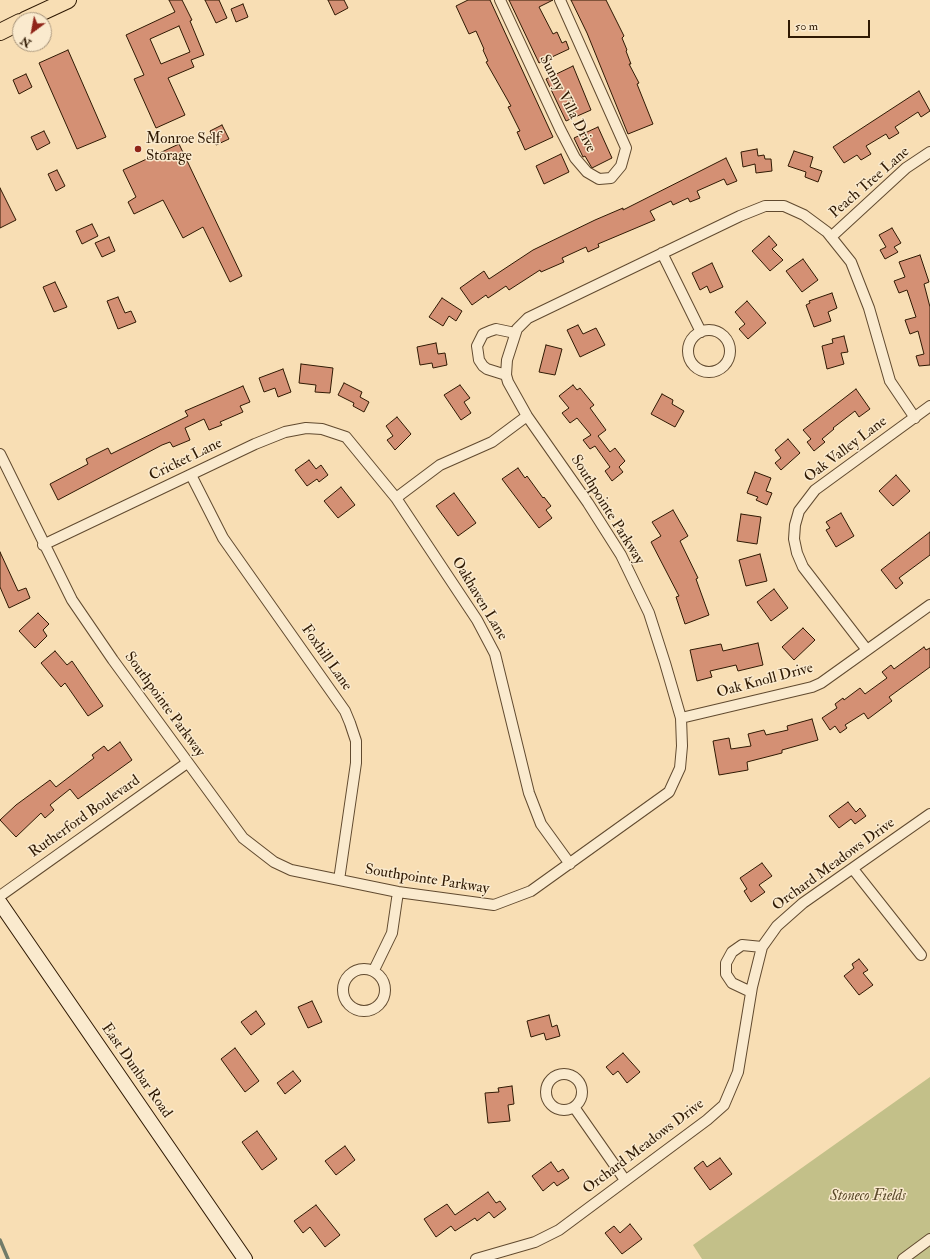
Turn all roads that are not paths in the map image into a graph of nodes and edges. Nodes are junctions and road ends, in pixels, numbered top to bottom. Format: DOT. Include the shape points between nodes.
graph roads {
  1 [pos="68,0"];
  2 [pos="500,0"];
  3 [pos="560,0"];
  4 [pos="42,12"];
  5 [pos="12,26"];
  6 [pos="0,32"];
  7 [pos="930,152"];
  8 [pos="831,237"];
  9 [pos="662,253"];
  10 [pos="701,332"];
  11 [pos="515,333"];
  12 [pos="506,375"];
  13 [pos="930,406"];
  14 [pos="527,416"];
  15 [pos="915,418"];
  16 [pos="346,437"];
  17 [pos="0,454"];
  18 [pos="191,475"];
  19 [pos="396,498"];
  20 [pos="43,544"];
  21 [pos="930,605"];
  22 [pos="867,650"];
  23 [pos="681,718"];
  24 [pos="187,763"];
  25 [pos="930,814"];
  26 [pos="570,864"];
  27 [pos="853,869"];
  28 [pos="339,880"];
  29 [pos="398,892"];
  30 [pos="0,896"];
  31 [pos="0,903"];
  32 [pos="762,947"];
  33 [pos="921,955"];
  34 [pos="374,970"];
  35 [pos="751,992"];
  36 [pos="574,1107"];
  37 [pos="625,1180"];
  38 [pos="930,1239"];
  39 [pos="245,1259"];
  40 [pos="476,1259"];
  41 [pos="903,1259"];
  1 -- 4 [label="main road"];
  2 -- 3 [label="street, Sunny Villa Drive" via="575,158 587,172 599,179 611,178 621,166 626,148"];
  5 -- 6 [label="main road"];
  7 -- 8 [label="street, Peach Tree Lane" via="906,168"];
  8 -- 9 [label="street" via="804,215 784,206 765,206"];
  8 -- 15 [label="street" via="851,262 869,308 890,381"];
  9 -- 10 [label="street"];
  9 -- 11 [label="street" via="528,318"];
  10 -- 10 [label="street" via="714,331 729,344 729,358 722,369 715,372 695,368 688,355 690,341"];
  11 -- 12 [label="street" via="506,360"];
  11 -- 12 [label="street" via="496,329 490,331 484,334 477,346 479,360 483,366"];
  12 -- 14 [label="street, Southpointe Parkway"];
  13 -- 15 [label="street, Oak Valley Lane"];
  14 -- 19 [label="street" via="492,442 440,464"];
  14 -- 23 [label="street, Southpointe Parkway" via="621,555 649,612"];
  15 -- 22 [label="street, Oak Valley Lane" via="815,490 799,511 795,525 794,539 803,567"];
  16 -- 18 [label="street, Cricket Lane" via="322,428 285,432"];
  16 -- 19 [label="street, Oakhaven Lane"];
  17 -- 20 [label="street, Southpointe Parkway"];
  18 -- 20 [label="street, Cricket Lane"];
  18 -- 28 [label="street, Foxhill Lane" via="223,538 336,698 350,723 356,741 356,763"];
  19 -- 26 [label="street, Oakhaven Lane" via="477,620 495,654 529,793 541,824"];
  20 -- 24 [label="street, Southpointe Parkway" via="72,600"];
  21 -- 22 [label="street, Oak Knoll Drive"];
  22 -- 23 [label="street, Oak Knoll Drive" via="812,687"];
  23 -- 26 [label="street, Southpointe Parkway" via="680,768 668,792"];
  24 -- 28 [label="street, Southpointe Parkway" via="243,838 258,851 291,870"];
  24 -- 30 [label="street, Rutherford Boulevard"];
  25 -- 27 [label="street, Orchard Meadows Drive"];
  26 -- 29 [label="street, Southpointe Parkway" via="531,891 494,905"];
  27 -- 32 [label="street, Orchard Meadows Drive" via="803,903 776,926"];
  27 -- 33 [label="street"];
  28 -- 29 [label="street, Southpointe Parkway"];
  29 -- 34 [label="street" via="392,933"];
  31 -- 39 [label="street, East Dunbar Road"];
  32 -- 35 [label="street, Orchard Meadows Drive"];
  32 -- 35 [label="street" via="742,945 732,952 726,963 726,974 732,982"];
  34 -- 34 [label="street" via="360,969 347,977 344,998 353,1008 360,1011 373,1010 383,1000 386,987 380,975"];
  35 -- 37 [label="street, Orchard Meadows Drive" via="738,1072 724,1105"];
  36 -- 37 [label="street"];
  37 -- 40 [label="street, Orchard Meadows Drive" via="546,1238"];
  38 -- 41 [label="street"];
}
